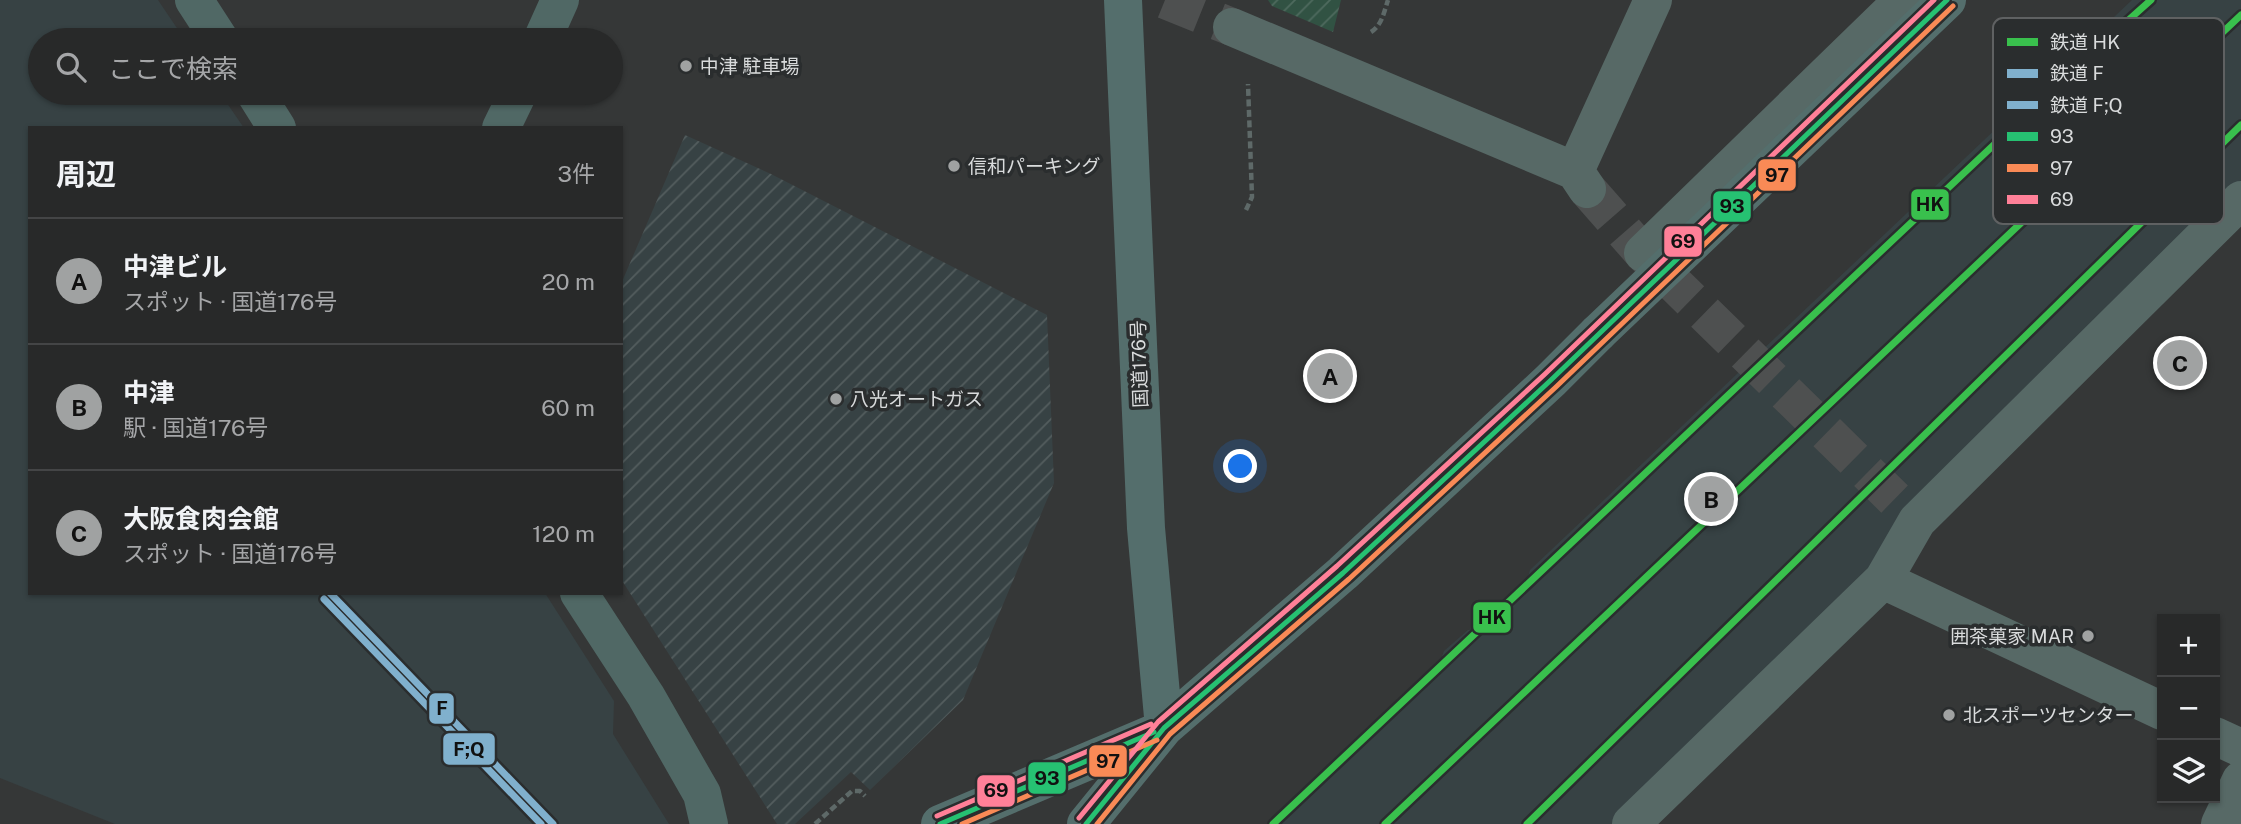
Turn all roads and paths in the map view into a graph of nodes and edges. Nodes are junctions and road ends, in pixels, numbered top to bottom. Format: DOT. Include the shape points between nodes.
graph roads {
  1 [pos="194,0"];
  2 [pos="561,0"];
  3 [pos="1123,0"];
  4 [pos="1653,0"];
  5 [pos="1903,0"];
  6 [pos="1947,0"];
  7 [pos="1234,19"];
  8 [pos="212,28"];
  9 [pos="548,28"];
  10 [pos="1248,80"];
  11 [pos="262,105"];
  12 [pos="512,105"];
  13 [pos="277,126"];
  14 [pos="502,126"];
  15 [pos="2239,204"];
  16 [pos="1246,210"];
  17 [pos="2224,219"];
  18 [pos="2219,224"];
  19 [pos="1643,253"];
  20 [pos="1883,580"];
  21 [pos="580,595"];
  22 [pos="2157,709"];
  23 [pos="1164,728"];
  24 [pos="2220,738"];
  25 [pos="2241,748"];
  26 [pos="2241,780"];
  27 [pos="865,796"];
  28 [pos="709,824"];
  29 [pos="815,824"];
  30 [pos="940,824"];
  31 [pos="1086,824"];
  32 [pos="1631,824"];
  33 [pos="2220,824"];
  1 -- 8 [label="street"];
  2 -- 9 [label="street"];
  3 -- 23 [label="highway, 国道176号" via="1146,528"];
  4 -- 7 [label="street" via="1581,180"];
  5 -- 19 [label="street"];
  6 -- 23 [label="highway, bridge" via="1551,380 1343,573"];
  10 -- 16 [label="path" via="1252,197"];
  11 -- 13 [label="street"];
  12 -- 14 [label="street"];
  15 -- 17 [label="street"];
  18 -- 20 [label="street" via="1917,521"];
  20 -- 22 [label="street"];
  20 -- 32 [label="street"];
  21 -- 28 [label="street" via="702,794"];
  23 -- 30 [label="highway"];
  23 -- 31 [label="highway"];
  24 -- 25 [label="street"];
  26 -- 33 [label="street"];
  27 -- 29 [label="path" via="852,791"];
}
